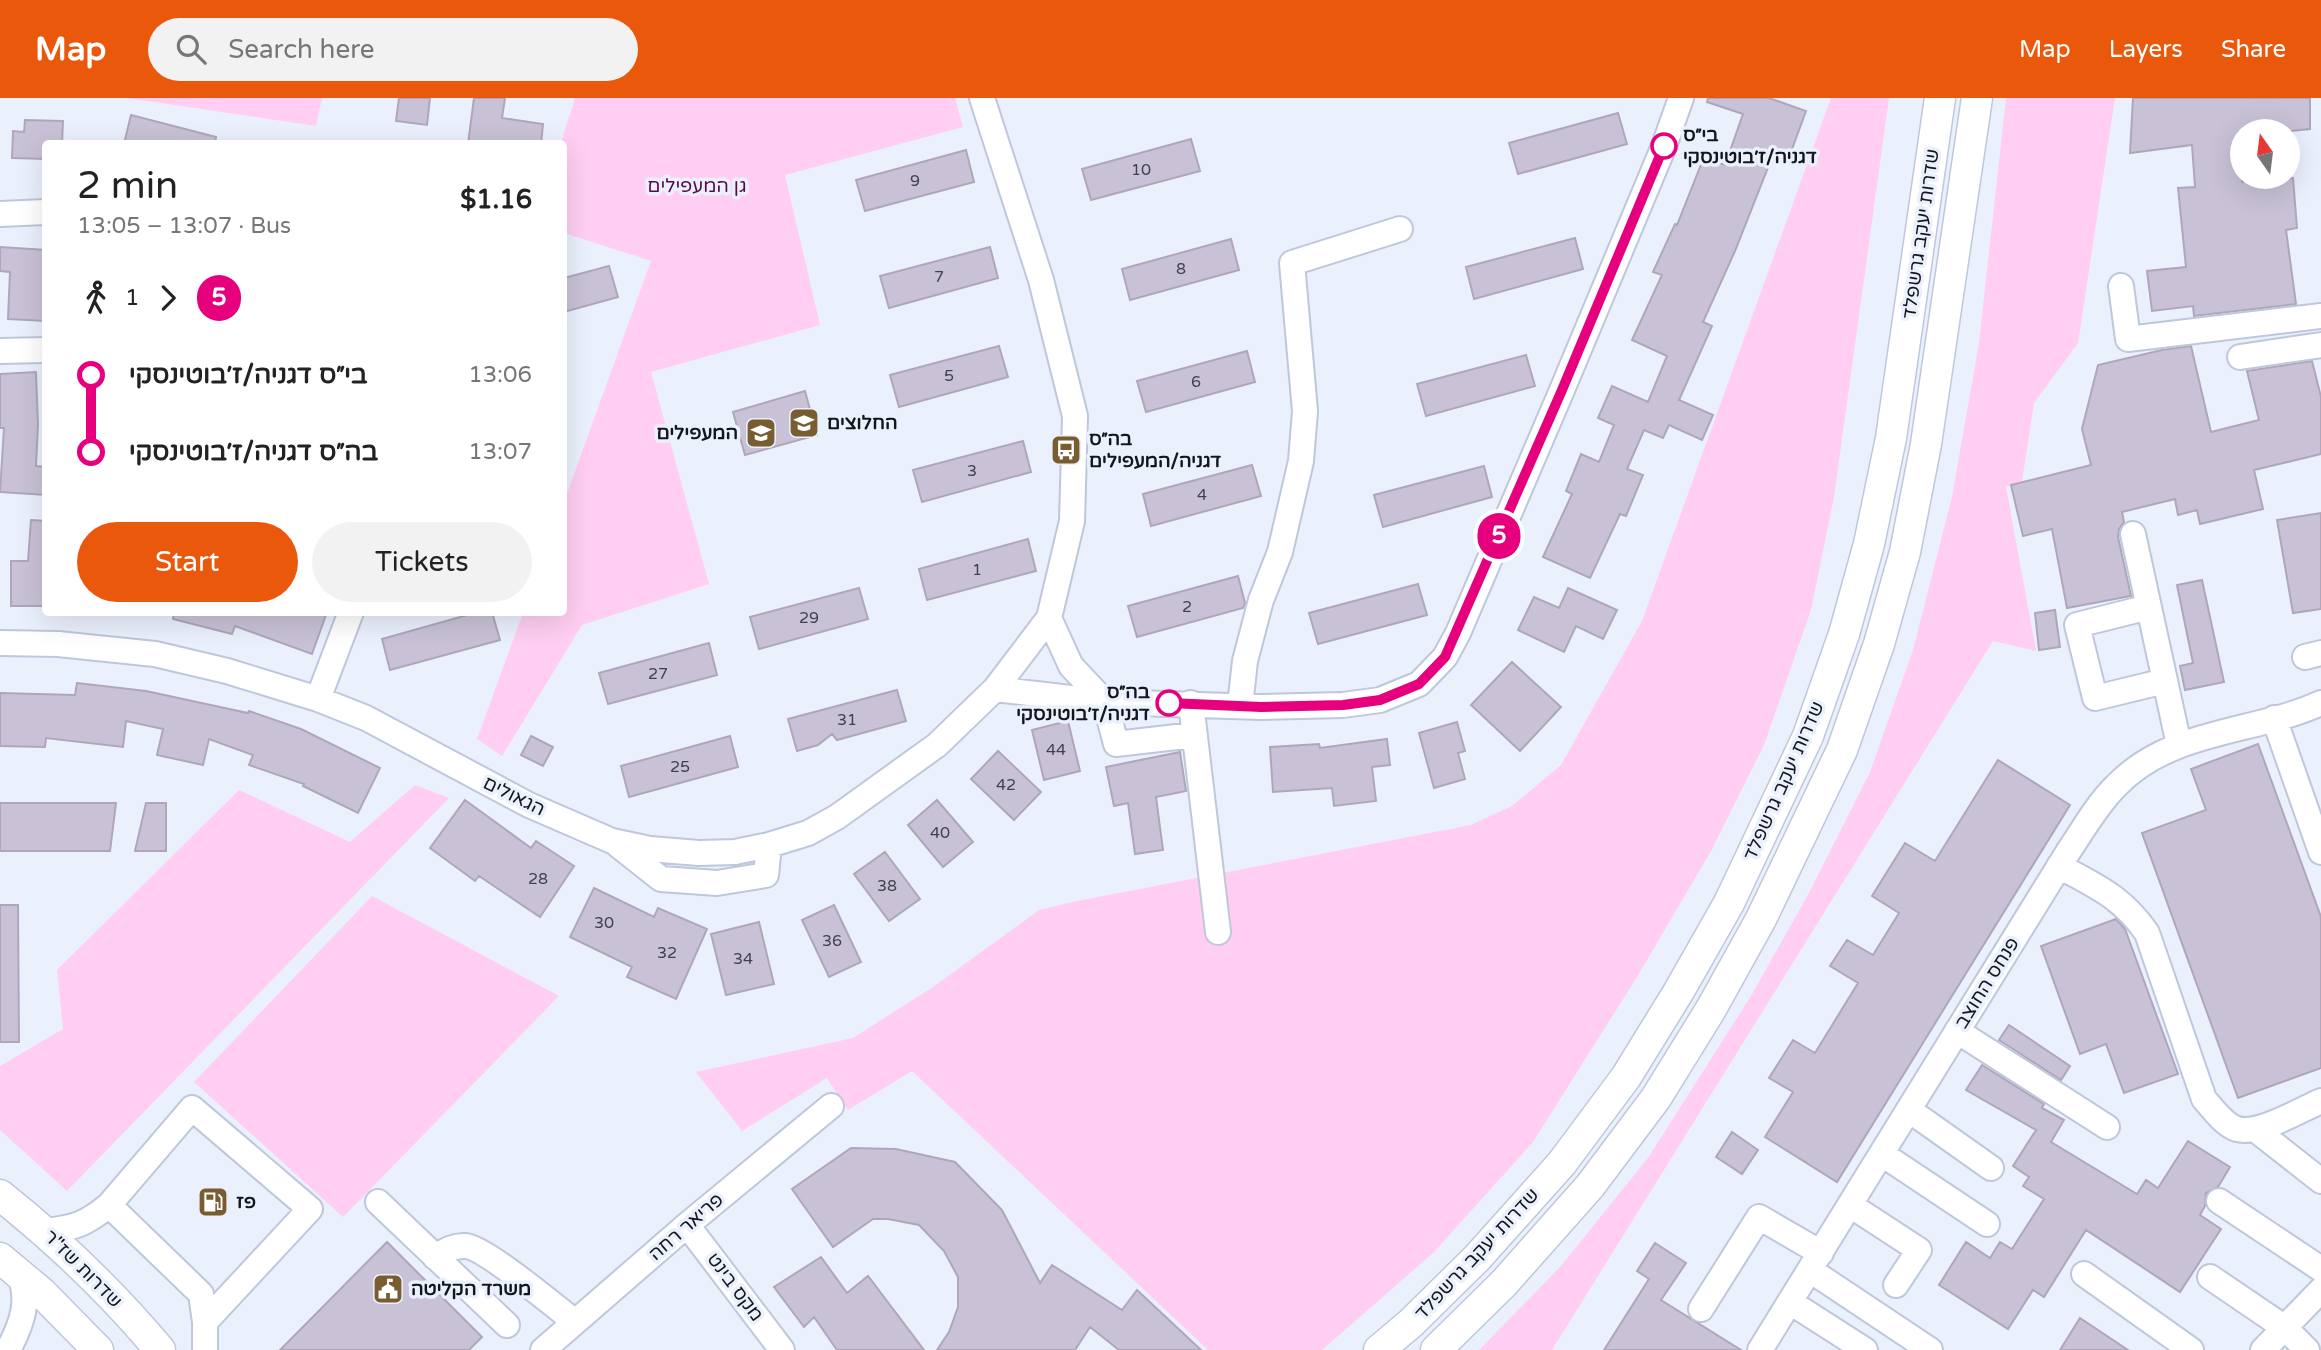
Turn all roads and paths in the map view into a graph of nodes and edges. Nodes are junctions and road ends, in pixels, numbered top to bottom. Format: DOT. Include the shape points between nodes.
graph roads {
  1 [pos="982,98"];
  2 [pos="1681,98"];
  3 [pos="1940,98"];
  4 [pos="1977,98"];
  5 [pos="42,212"];
  6 [pos="0,214"];
  7 [pos="1400,229"];
  8 [pos="2121,286"];
  9 [pos="2321,316"];
  10 [pos="2321,345"];
  11 [pos="42,350"];
  12 [pos="0,351"];
  13 [pos="2240,357"];
  14 [pos="2133,534"];
  15 [pos="2149,607"];
  16 [pos="349,616"];
  17 [pos="1049,618"];
  18 [pos="0,643"];
  19 [pos="2165,681"];
  20 [pos="995,689"];
  21 [pos="318,699"];
  22 [pos="1105,702"];
  23 [pos="1191,703"];
  24 [pos="2321,703"];
  25 [pos="1240,706"];
  26 [pos="2321,711"];
  27 [pos="2284,715"];
  28 [pos="1194,735"];
  29 [pos="2179,745"];
  30 [pos="2321,852"];
  31 [pos="2059,866"];
  32 [pos="1218,932"];
  33 [pos="1957,1031"];
  34 [pos="2321,1101"];
  35 [pos="831,1106"];
  36 [pos="1909,1110"];
  37 [pos="2107,1127"];
  38 [pos="2256,1129"];
  39 [pos="1882,1154"];
  40 [pos="1991,1168"];
  41 [pos="2321,1181"];
  42 [pos="0,1195"];
  43 [pos="2219,1201"];
  44 [pos="378,1202"];
  45 [pos="109,1205"];
  46 [pos="1850,1205"];
  47 [pos="687,1224"];
  48 [pos="1987,1224"];
  49 [pos="45,1231"];
  50 [pos="435,1257"];
  51 [pos="1815,1261"];
  52 [pos="8,1264"];
  53 [pos="2321,1269"];
  54 [pos="2084,1274"];
  55 [pos="2210,1277"];
  56 [pos="1896,1285"];
  57 [pos="2321,1290"];
  58 [pos="1790,1302"];
  59 [pos="1701,1310"];
  60 [pos="205,1322"];
  61 [pos="575,1322"];
  62 [pos="508,1325"];
  63 [pos="77,1328"];
  64 [pos="2285,1328"];
  65 [pos="13,1341"];
  66 [pos="98,1350"];
  67 [pos="160,1350"];
  68 [pos="205,1350"];
  69 [pos="543,1350"];
  70 [pos="782,1350"];
  71 [pos="1380,1350"];
  72 [pos="1436,1350"];
  73 [pos="1760,1350"];
  74 [pos="1865,1350"];
  75 [pos="1930,1350"];
  76 [pos="2190,1350"];
  77 [pos="2263,1350"];
  78 [pos="2307,1350"];
  1 -- 17 [label="street" via="1041,280 1075,416 1072,521"];
  2 -- 25 [label="street" via="1568,377 1445,657 1419,684 1380,700"];
  3 -- 71 [label="main road, שדרות יעקב גרשפלד" via="1891,438 1870,544 1808,736 1728,902 1626,1077 1562,1163 1486,1248"];
  4 -- 72 [label="main road, שדרות יעקב גרשפלד" via="1926,444 1907,539 1879,644 1842,750 1761,919 1656,1098 1590,1186 1504,1283"];
  5 -- 6 [label="street"];
  7 -- 25 [label="street" via="1293,263 1305,411 1301,461 1280,552 1245,661"];
  8 -- 9 [label="street" via="2128,339"];
  10 -- 13 [label="street"];
  11 -- 12 [label="street"];
  14 -- 15 [label="street"];
  15 -- 19 [label="street"];
  15 -- 19 [label="street" via="2077,625 2095,698"];
  16 -- 21 [label="street"];
  17 -- 20 [label="street"];
  17 -- 22 [label="street" via="1071,666"];
  18 -- 21 [label="street, הגאולים" via="155,654"];
  19 -- 29 [label="street"];
  20 -- 21 [label="street, הגאולים" via="937,745 837,817 808,833 769,845 699,853 612,841 529,805 366,718"];
  20 -- 22 [label="street"];
  22 -- 23 [label="street"];
  22 -- 28 [label="street" via="1116,744"];
  23 -- 25 [label="street"];
  23 -- 28 [label="street"];
  24 -- 27 [label="street, פנחס החוצב"];
  26 -- 27 [label="street, פנחס החוצב"];
  27 -- 29 [label="street, פנחס החוצב"];
  27 -- 30 [label="street"];
  28 -- 32 [label="street"];
  29 -- 31 [label="street, פנחס החוצב" via="2141,765 2115,786"];
  31 -- 33 [label="street, פנחס החוצב"];
  31 -- 38 [label="street" via="2116,897 2133,913 2147,933 2204,1099 2236,1129"];
  33 -- 36 [label="street, פנחס החוצב"];
  33 -- 37 [label="street"];
  34 -- 38 [label="street"];
  35 -- 47 [label="street, פריאר רחה"];
  36 -- 39 [label="street, פנחס החוצב"];
  36 -- 40 [label="street"];
  38 -- 41 [label="street"];
  39 -- 46 [label="street, פנחס החוצב"];
  39 -- 48 [label="street"];
  42 -- 49 [label="main road, שדרות שז\"ר"];
  43 -- 53 [label="street"];
  44 -- 50 [label="street"];
  45 -- 49 [label="street" via="88,1222"];
  45 -- 60 [label="street" via="201,1294"];
  45 -- 60 [label="street" via="192,1108 310,1209"];
  46 -- 51 [label="street, פנחס החוצב"];
  46 -- 56 [label="street" via="1919,1250"];
  47 -- 61 [label="street, פריאר רחה"];
  47 -- 70 [label="street, מקס בינט"];
  49 -- 67 [label="main road, שדרות שז\"ר"];
  50 -- 61 [label="street" via="468,1246"];
  50 -- 62 [label="street"];
  51 -- 58 [label="street, פנחס החוצב"];
  51 -- 59 [label="street" via="1759,1217"];
  51 -- 75 [label="street"];
  52 -- 63 [label="main road"];
  52 -- 65 [label="street" via="24,1290 25,1309"];
  54 -- 76 [label="street"];
  55 -- 64 [label="street"];
  57 -- 64 [label="street"];
  58 -- 73 [label="street, פנחס החוצב"];
  58 -- 74 [label="street"];
  60 -- 68 [label="street"];
  61 -- 69 [label="street, פריאר רחה"];
  63 -- 65 [label="street" via="42,1320"];
  63 -- 66 [label="main road"];
  64 -- 77 [label="street"];
  64 -- 78 [label="street"];
}
